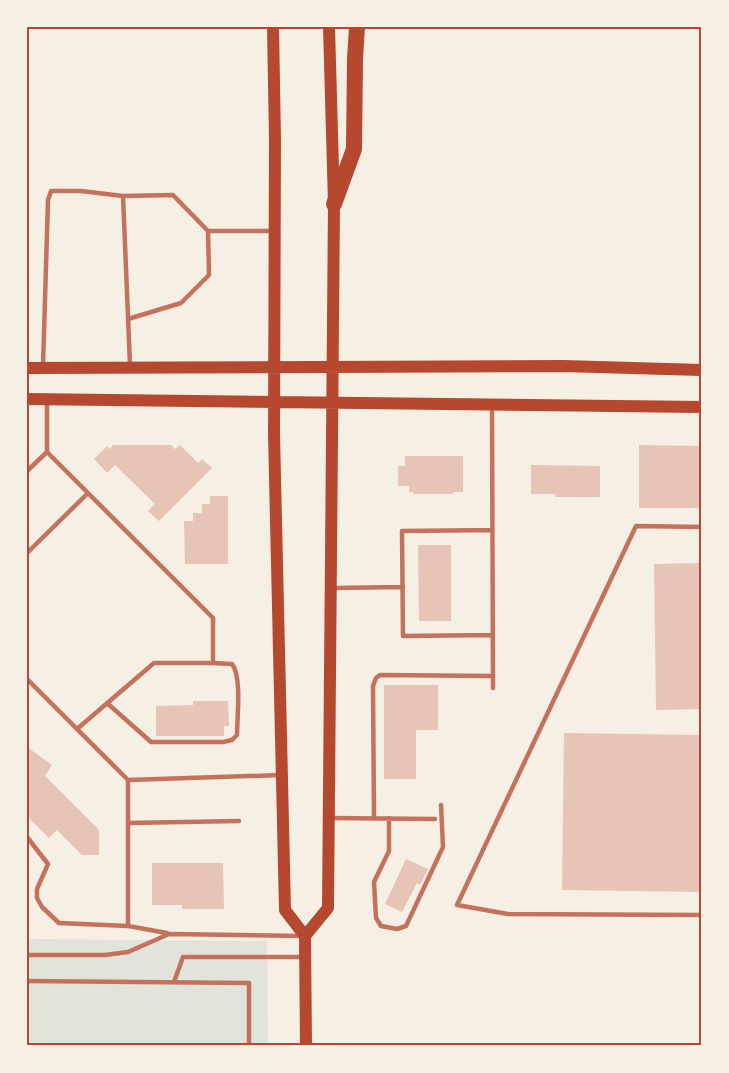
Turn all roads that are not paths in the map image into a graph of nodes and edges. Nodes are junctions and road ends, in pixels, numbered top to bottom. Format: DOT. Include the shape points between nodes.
graph roads {
  1 [pos="273,27"];
  2 [pos="329,27"];
  3 [pos="357,27"];
  4 [pos="123,196"];
  5 [pos="334,204"];
  6 [pos="208,231"];
  7 [pos="274,231"];
  8 [pos="128,319"];
  9 [pos="27,368"];
  10 [pos="331,368"];
  11 [pos="43,369"];
  12 [pos="130,369"];
  13 [pos="275,369"];
  14 [pos="702,370"];
  15 [pos="27,399"];
  16 [pos="47,399"];
  17 [pos="276,402"];
  18 [pos="331,403"];
  19 [pos="492,406"];
  20 [pos="702,407"];
  21 [pos="47,452"];
  22 [pos="27,471"];
  23 [pos="88,494"];
  24 [pos="702,527"];
  25 [pos="492,530"];
  26 [pos="27,553"];
  27 [pos="403,587"];
  28 [pos="331,588"];
  29 [pos="493,635"];
  30 [pos="213,663"];
  31 [pos="493,676"];
  32 [pos="27,679"];
  33 [pos="493,688"];
  34 [pos="107,703"];
  35 [pos="77,729"];
  36 [pos="282,775"];
  37 [pos="128,780"];
  38 [pos="441,805"];
  39 [pos="330,818"];
  40 [pos="374,818"];
  41 [pos="389,818"];
  42 [pos="435,819"];
  43 [pos="238,821"];
  44 [pos="128,823"];
  45 [pos="27,837"];
  46 [pos="702,915"];
  47 [pos="129,926"];
  48 [pos="169,934"];
  49 [pos="306,936"];
  50 [pos="27,955"];
  51 [pos="306,957"];
  52 [pos="27,981"];
  53 [pos="174,982"];
  54 [pos="249,1046"];
  55 [pos="306,1046"];
  1 -- 7 [label="main road"];
  2 -- 5 [label="main road"];
  3 -- 5 [label="highway" via="354,149"];
  4 -- 6 [label="lane" via="173,195"];
  4 -- 8 [label="lane"];
  4 -- 11 [label="lane" via="81,190 51,191"];
  5 -- 10 [label="main road"];
  6 -- 7 [label="lane"];
  6 -- 8 [label="lane" via="209,275 181,303"];
  7 -- 13 [label="main road"];
  8 -- 12 [label="lane"];
  9 -- 11 [label="main road"];
  10 -- 13 [label="main road"];
  10 -- 14 [label="main road" via="563,366"];
  10 -- 18 [label="main road"];
  11 -- 12 [label="main road"];
  12 -- 13 [label="main road"];
  13 -- 17 [label="main road"];
  15 -- 16 [label="main road"];
  16 -- 17 [label="main road"];
  16 -- 21 [label="lane"];
  17 -- 18 [label="main road"];
  17 -- 36 [label="main road"];
  18 -- 19 [label="main road"];
  18 -- 28 [label="main road"];
  19 -- 20 [label="main road"];
  19 -- 25 [label="lane"];
  21 -- 22 [label="lane"];
  21 -- 23 [label="lane"];
  23 -- 26 [label="lane"];
  23 -- 30 [label="lane" via="213,618"];
  24 -- 46 [label="lane" via="636,526 457,905 508,914"];
  25 -- 27 [label="lane" via="402,531"];
  25 -- 29 [label="lane"];
  27 -- 28 [label="lane"];
  27 -- 29 [label="lane" via="403,636"];
  28 -- 39 [label="main road"];
  29 -- 31 [label="lane"];
  30 -- 34 [label="lane" via="154,663"];
  30 -- 34 [label="lane" via="235,667 237,735 232,740 151,742"];
  31 -- 33 [label="lane"];
  31 -- 40 [label="lane" via="376,678"];
  32 -- 35 [label="lane"];
  34 -- 35 [label="lane"];
  35 -- 37 [label="lane"];
  36 -- 37 [label="lane"];
  36 -- 49 [label="main road" via="285,910"];
  37 -- 44 [label="lane"];
  38 -- 41 [label="lane" via="443,847 406,926 397,929 381,926 376,918 375,882 389,851"];
  39 -- 40 [label="lane"];
  39 -- 49 [label="main road" via="328,908"];
  40 -- 41 [label="lane"];
  41 -- 42 [label="lane"];
  43 -- 44 [label="lane"];
  44 -- 47 [label="lane"];
  45 -- 47 [label="lane" via="48,864 37,898 52,917 69,924"];
  47 -- 48 [label="lane"];
  48 -- 49 [label="lane"];
  48 -- 50 [label="lane" via="128,952 105,956"];
  49 -- 51 [label="main road"];
  51 -- 53 [label="lane" via="183,957"];
  51 -- 55 [label="main road"];
  52 -- 53 [label="lane"];
  53 -- 54 [label="lane" via="249,983"];
}
